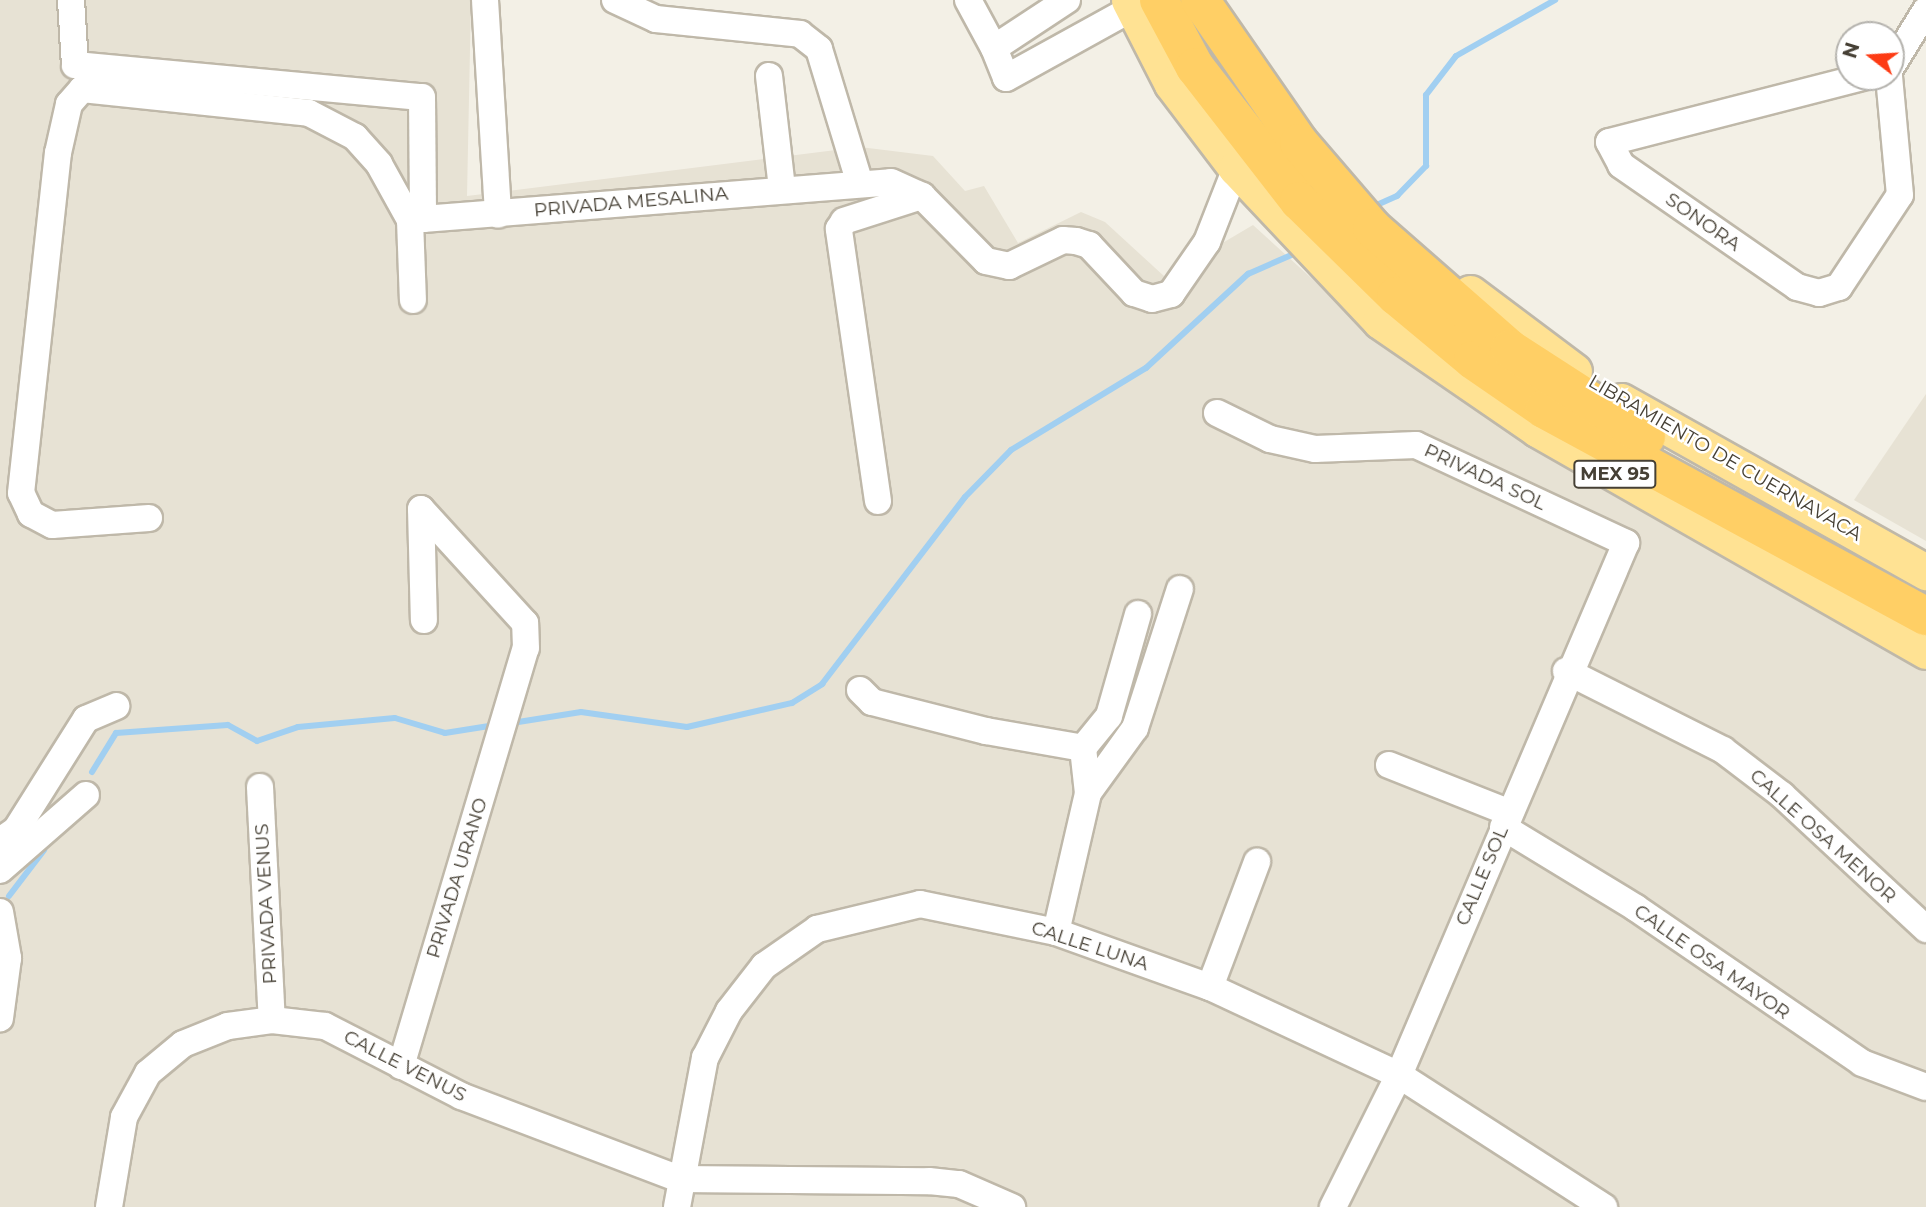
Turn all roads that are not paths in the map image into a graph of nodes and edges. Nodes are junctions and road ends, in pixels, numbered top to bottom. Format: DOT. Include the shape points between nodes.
graph roads {
  1 [pos="71,0"];
  2 [pos="485,0"];
  3 [pos="615,0"];
  4 [pos="968,0"];
  5 [pos="1067,0"];
  6 [pos="1200,0"];
  7 [pos="1218,0"];
  8 [pos="1140,3"];
  9 [pos="1926,10"];
  10 [pos="1905,44"];
  11 [pos="994,48"];
  12 [pos="769,76"];
  13 [pos="1835,84"];
  14 [pos="1890,91"];
  15 [pos="1236,168"];
  16 [pos="859,181"];
  17 [pos="782,188"];
  18 [pos="1348,191"];
  19 [pos="922,196"];
  20 [pos="1290,208"];
  21 [pos="498,215"];
  22 [pos="417,220"];
  23 [pos="1356,240"];
  24 [pos="413,300"];
  25 [pos="1217,413"];
  26 [pos="878,501"];
  27 [pos="149,518"];
  28 [pos="1626,543"];
  29 [pos="1926,572"];
  30 [pos="1180,589"];
  31 [pos="1926,593"];
  32 [pos="1138,614"];
  33 [pos="1926,616"];
  34 [pos="424,620"];
  35 [pos="1926,651"];
  36 [pos="1566,671"];
  37 [pos="860,691"];
  38 [pos="116,706"];
  39 [pos="1083,748"];
  40 [pos="1389,765"];
  41 [pos="260,788"];
  42 [pos="1088,793"];
  43 [pos="86,795"];
  44 [pos="1506,820"];
  45 [pos="16,839"];
  46 [pos="1257,862"];
  47 [pos="0,870"];
  48 [pos="0,912"];
  49 [pos="1926,929"];
  50 [pos="1056,932"];
  51 [pos="4,953"];
  52 [pos="1210,987"];
  53 [pos="0,1018"];
  54 [pos="272,1020"];
  55 [pos="401,1066"];
  56 [pos="1399,1075"];
  57 [pos="1926,1087"];
  58 [pos="679,1179"];
  59 [pos="109,1207"];
  60 [pos="677,1207"];
  61 [pos="1012,1207"];
  62 [pos="1333,1207"];
  63 [pos="1604,1207"];
  1 -- 22 [label="street" via="75,65 422,97"];
  2 -- 21 [label="street"];
  3 -- 16 [label="street" via="656,19 800,34 819,49"];
  4 -- 11 [label="street"];
  5 -- 11 [label="street"];
  6 -- 18 [label="highway, MEX 95" via="1236,59"];
  7 -- 18 [label="main road, MEX 95"];
  8 -- 11 [label="street" via="1006,78"];
  8 -- 15 [label="main road, MEX 95" via="1172,84"];
  8 -- 20 [label="highway, MEX 95" via="1195,67"];
  9 -- 10 [label="street"];
  12 -- 17 [label="street"];
  13 -- 14 [label="street, SONORA" via="1609,142 1621,165 1797,287 1819,293 1839,287 1900,195"];
  15 -- 19 [label="street, PRIVADA MESALINA" via="1207,242 1171,294 1152,299 1134,293 1089,245 1076,241 1063,240 1009,266 986,261"];
  15 -- 20 [label="main road, MEX 95"];
  16 -- 17 [label="street, PRIVADA MESALINA"];
  16 -- 19 [label="street, PRIVADA MESALINA" via="891,182"];
  17 -- 21 [label="street, PRIVADA MESALINA"];
  18 -- 23 [label="highway, MEX 95"];
  19 -- 26 [label="street" via="844,221 839,229"];
  20 -- 23 [label="highway, MEX 95"];
  21 -- 22 [label="street, PRIVADA MESALINA"];
  22 -- 24 [label="street"];
  22 -- 27 [label="street" via="355,137 309,113 82,89 69,104 58,153 21,493 31,514 52,525"];
  23 -- 29 [label="main road, LIBRAMIENTO DE CUERNAVACA / MEX 95" via="1591,384"];
  23 -- 31 [label="highway, MEX 95" via="1583,399"];
  23 -- 33 [label="highway, MEX 95" via="1464,352 1544,409"];
  23 -- 35 [label="main road, MEX 95" via="1380,321 1461,382"];
  25 -- 28 [label="street, PRIVADA SOL" via="1270,439 1315,449 1416,445"];
  28 -- 36 [label="street, CALLE SOL"];
  30 -- 42 [label="street" via="1135,728"];
  32 -- 39 [label="street" via="1109,716"];
  34 -- 55 [label="street, PRIVADA URANO" via="421,509 525,623 526,648"];
  36 -- 44 [label="street, CALLE SOL"];
  36 -- 49 [label="street, CALLE OSA MENOR" via="1723,750 1782,795"];
  37 -- 39 [label="street" via="872,702 961,725"];
  38 -- 45 [label="street" via="86,719"];
  39 -- 42 [label="street"];
  40 -- 44 [label="street, CALLE OSA MAYOR"];
  41 -- 54 [label="street, PRIVADA VENUS"];
  42 -- 50 [label="street"];
  43 -- 45 [label="street"];
  44 -- 56 [label="street, CALLE SOL"];
  44 -- 57 [label="street, CALLE OSA MAYOR" via="1863,1063"];
  45 -- 47 [label="street"];
  46 -- 52 [label="street"];
  48 -- 51 [label="street"];
  50 -- 52 [label="street, CALLE LUNA"];
  50 -- 58 [label="street, CALLE LUNA" via="920,904 817,929 764,966 729,1011 705,1058"];
  51 -- 53 [label="street"];
  52 -- 56 [label="street, CALLE LUNA"];
  54 -- 55 [label="street, CALLE VENUS" via="325,1026"];
  54 -- 59 [label="street, CALLE VENUS" via="228,1026 183,1044 148,1073 124,1117"];
  55 -- 58 [label="street, CALLE VENUS" via="520,1121"];
  56 -- 62 [label="street, CALLE SOL"];
  56 -- 63 [label="street, CALLE LUNA"];
  58 -- 60 [label="street"];
  58 -- 61 [label="street, CALLE VENUS" via="929,1181 959,1184"];
}
